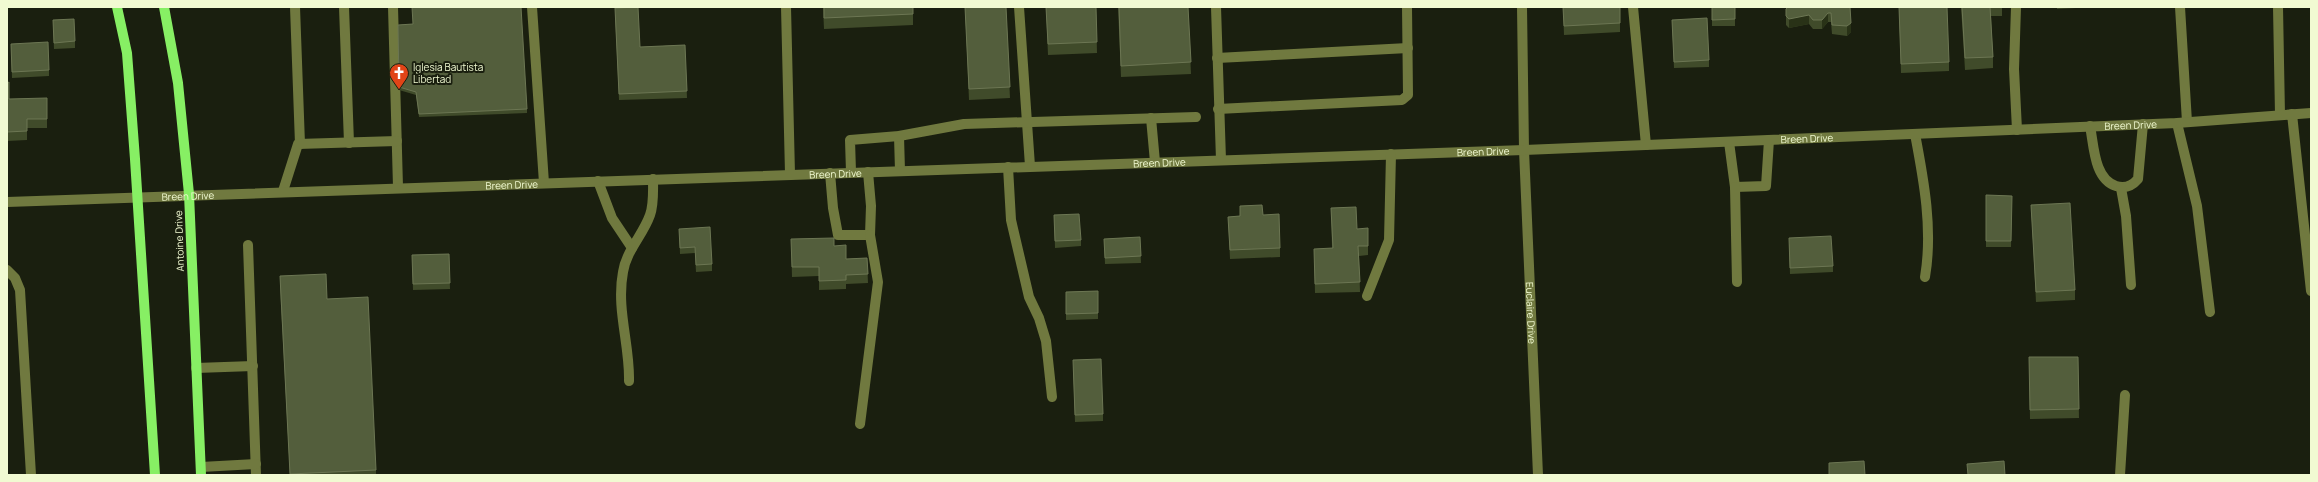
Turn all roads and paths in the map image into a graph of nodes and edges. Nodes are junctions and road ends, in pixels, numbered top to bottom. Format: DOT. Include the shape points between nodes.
graph roads {
  1 [pos="117,7"];
  2 [pos="164,7"];
  3 [pos="295,7"];
  4 [pos="344,7"];
  5 [pos="393,7"];
  6 [pos="532,7"];
  7 [pos="786,7"];
  8 [pos="1019,7"];
  9 [pos="1216,7"];
  10 [pos="1408,7"];
  11 [pos="1522,7"];
  12 [pos="1633,7"];
  13 [pos="2016,7"];
  14 [pos="2180,7"];
  15 [pos="2278,7"];
  16 [pos="1408,48"];
  17 [pos="1217,58"];
  18 [pos="1218,109"];
  19 [pos="2311,113"];
  20 [pos="2292,114"];
  21 [pos="2280,115"];
  22 [pos="1196,117"];
  23 [pos="1151,118"];
  24 [pos="1028,123"];
  25 [pos="2182,123"];
  26 [pos="2143,124"];
  27 [pos="2090,126"];
  28 [pos="2017,130"];
  29 [pos="1915,134"];
  30 [pos="899,136"];
  31 [pos="1769,140"];
  32 [pos="397,141"];
  33 [pos="1729,142"];
  34 [pos="349,143"];
  35 [pos="300,144"];
  36 [pos="1646,145"];
  37 [pos="1524,150"];
  38 [pos="1391,154"];
  39 [pos="1221,160"];
  40 [pos="1155,162"];
  41 [pos="1030,166"];
  42 [pos="1008,167"];
  43 [pos="900,171"];
  44 [pos="851,172"];
  45 [pos="868,172"];
  46 [pos="830,173"];
  47 [pos="790,174"];
  48 [pos="653,179"];
  49 [pos="598,181"];
  50 [pos="544,183"];
  51 [pos="398,187"];
  52 [pos="1735,187"];
  53 [pos="2120,188"];
  54 [pos="283,191"];
  55 [pos="189,194"];
  56 [pos="138,197"];
  57 [pos="7,202"];
  58 [pos="870,235"];
  59 [pos="248,245"];
  60 [pos="632,248"];
  61 [pos="7,270"];
  62 [pos="1924,277"];
  63 [pos="1737,282"];
  64 [pos="2131,285"];
  65 [pos="2311,291"];
  66 [pos="1367,296"];
  67 [pos="2210,312"];
  68 [pos="253,366"];
  69 [pos="196,368"];
  70 [pos="628,382"];
  71 [pos="2125,396"];
  72 [pos="1052,398"];
  73 [pos="860,424"];
  74 [pos="256,464"];
  75 [pos="201,471"];
  76 [pos="31,475"];
  77 [pos="155,475"];
  78 [pos="256,475"];
  79 [pos="1538,475"];
  80 [pos="2120,475"];
  1 -- 56 [label="main road" via="127,53"];
  2 -- 55 [label="main road, Antoine Drive" via="178,83"];
  3 -- 35 [label="street"];
  4 -- 34 [label="street"];
  5 -- 32 [label="street"];
  6 -- 50 [label="street"];
  7 -- 47 [label="street"];
  8 -- 24 [label="street"];
  9 -- 17 [label="street"];
  10 -- 16 [label="street"];
  11 -- 37 [label="street, Euclaire Drive"];
  12 -- 36 [label="street"];
  13 -- 28 [label="street" via="2014,76"];
  14 -- 25 [label="street"];
  15 -- 21 [label="street"];
  16 -- 17 [label="street"];
  16 -- 18 [label="street" via="1408,95 1402,100"];
  17 -- 18 [label="street"];
  18 -- 39 [label="street"];
  19 -- 20 [label="street, Breen Drive"];
  20 -- 21 [label="street, Breen Drive"];
  20 -- 65 [label="street"];
  21 -- 25 [label="street, Breen Drive"];
  22 -- 23 [label="street"];
  23 -- 24 [label="street"];
  23 -- 40 [label="street"];
  24 -- 30 [label="street" via="964,124"];
  24 -- 41 [label="street"];
  25 -- 26 [label="street, Breen Drive"];
  25 -- 67 [label="street" via="2197,206"];
  26 -- 27 [label="street, Breen Drive"];
  26 -- 53 [label="street" via="2138,179 2132,186"];
  27 -- 28 [label="street, Breen Drive"];
  27 -- 53 [label="street" via="2100,175 2109,184"];
  28 -- 29 [label="street, Breen Drive"];
  29 -- 31 [label="street, Breen Drive"];
  29 -- 62 [label="street" via="1927,208 1928,260"];
  30 -- 43 [label="street"];
  30 -- 44 [label="street" via="850,140"];
  31 -- 33 [label="street, Breen Drive"];
  31 -- 52 [label="street" via="1766,186"];
  32 -- 34 [label="street"];
  32 -- 51 [label="street"];
  33 -- 36 [label="street, Breen Drive"];
  33 -- 52 [label="street"];
  34 -- 35 [label="street"];
  35 -- 54 [label="street" via="291,160"];
  36 -- 37 [label="street, Breen Drive"];
  37 -- 38 [label="street, Breen Drive"];
  37 -- 79 [label="street, Euclaire Drive"];
  38 -- 39 [label="street, Breen Drive"];
  38 -- 66 [label="street" via="1389,240"];
  39 -- 40 [label="street, Breen Drive"];
  40 -- 41 [label="street, Breen Drive"];
  41 -- 42 [label="street, Breen Drive"];
  42 -- 43 [label="street, Breen Drive"];
  42 -- 72 [label="street" via="1011,220 1029,298 1039,318 1046,342"];
  43 -- 45 [label="street, Breen Drive"];
  44 -- 45 [label="street, Breen Drive"];
  44 -- 46 [label="street, Breen Drive"];
  45 -- 58 [label="street"];
  46 -- 47 [label="street, Breen Drive"];
  46 -- 58 [label="street" via="832,208 838,235"];
  47 -- 48 [label="street, Breen Drive"];
  48 -- 49 [label="street, Breen Drive"];
  48 -- 60 [label="street" via="650,215"];
  49 -- 50 [label="street, Breen Drive"];
  49 -- 60 [label="street" via="612,218"];
  50 -- 51 [label="street, Breen Drive"];
  51 -- 54 [label="street, Breen Drive"];
  52 -- 63 [label="street"];
  53 -- 64 [label="street" via="2126,216"];
  54 -- 55 [label="street, Breen Drive"];
  55 -- 56 [label="street, Breen Drive"];
  55 -- 69 [label="main road, Antoine Drive"];
  56 -- 57 [label="street, Breen Drive"];
  56 -- 77 [label="main road"];
  58 -- 73 [label="street" via="878,282"];
  59 -- 68 [label="street"];
  60 -- 70 [label="street" via="625,263 621,286 629,367"];
  61 -- 76 [label="street" via="15,278 20,290"];
  68 -- 69 [label="street"];
  68 -- 74 [label="street"];
  69 -- 75 [label="main road, Antoine Drive"];
  71 -- 80 [label="street"];
  74 -- 75 [label="street"];
  74 -- 78 [label="street"];
}
